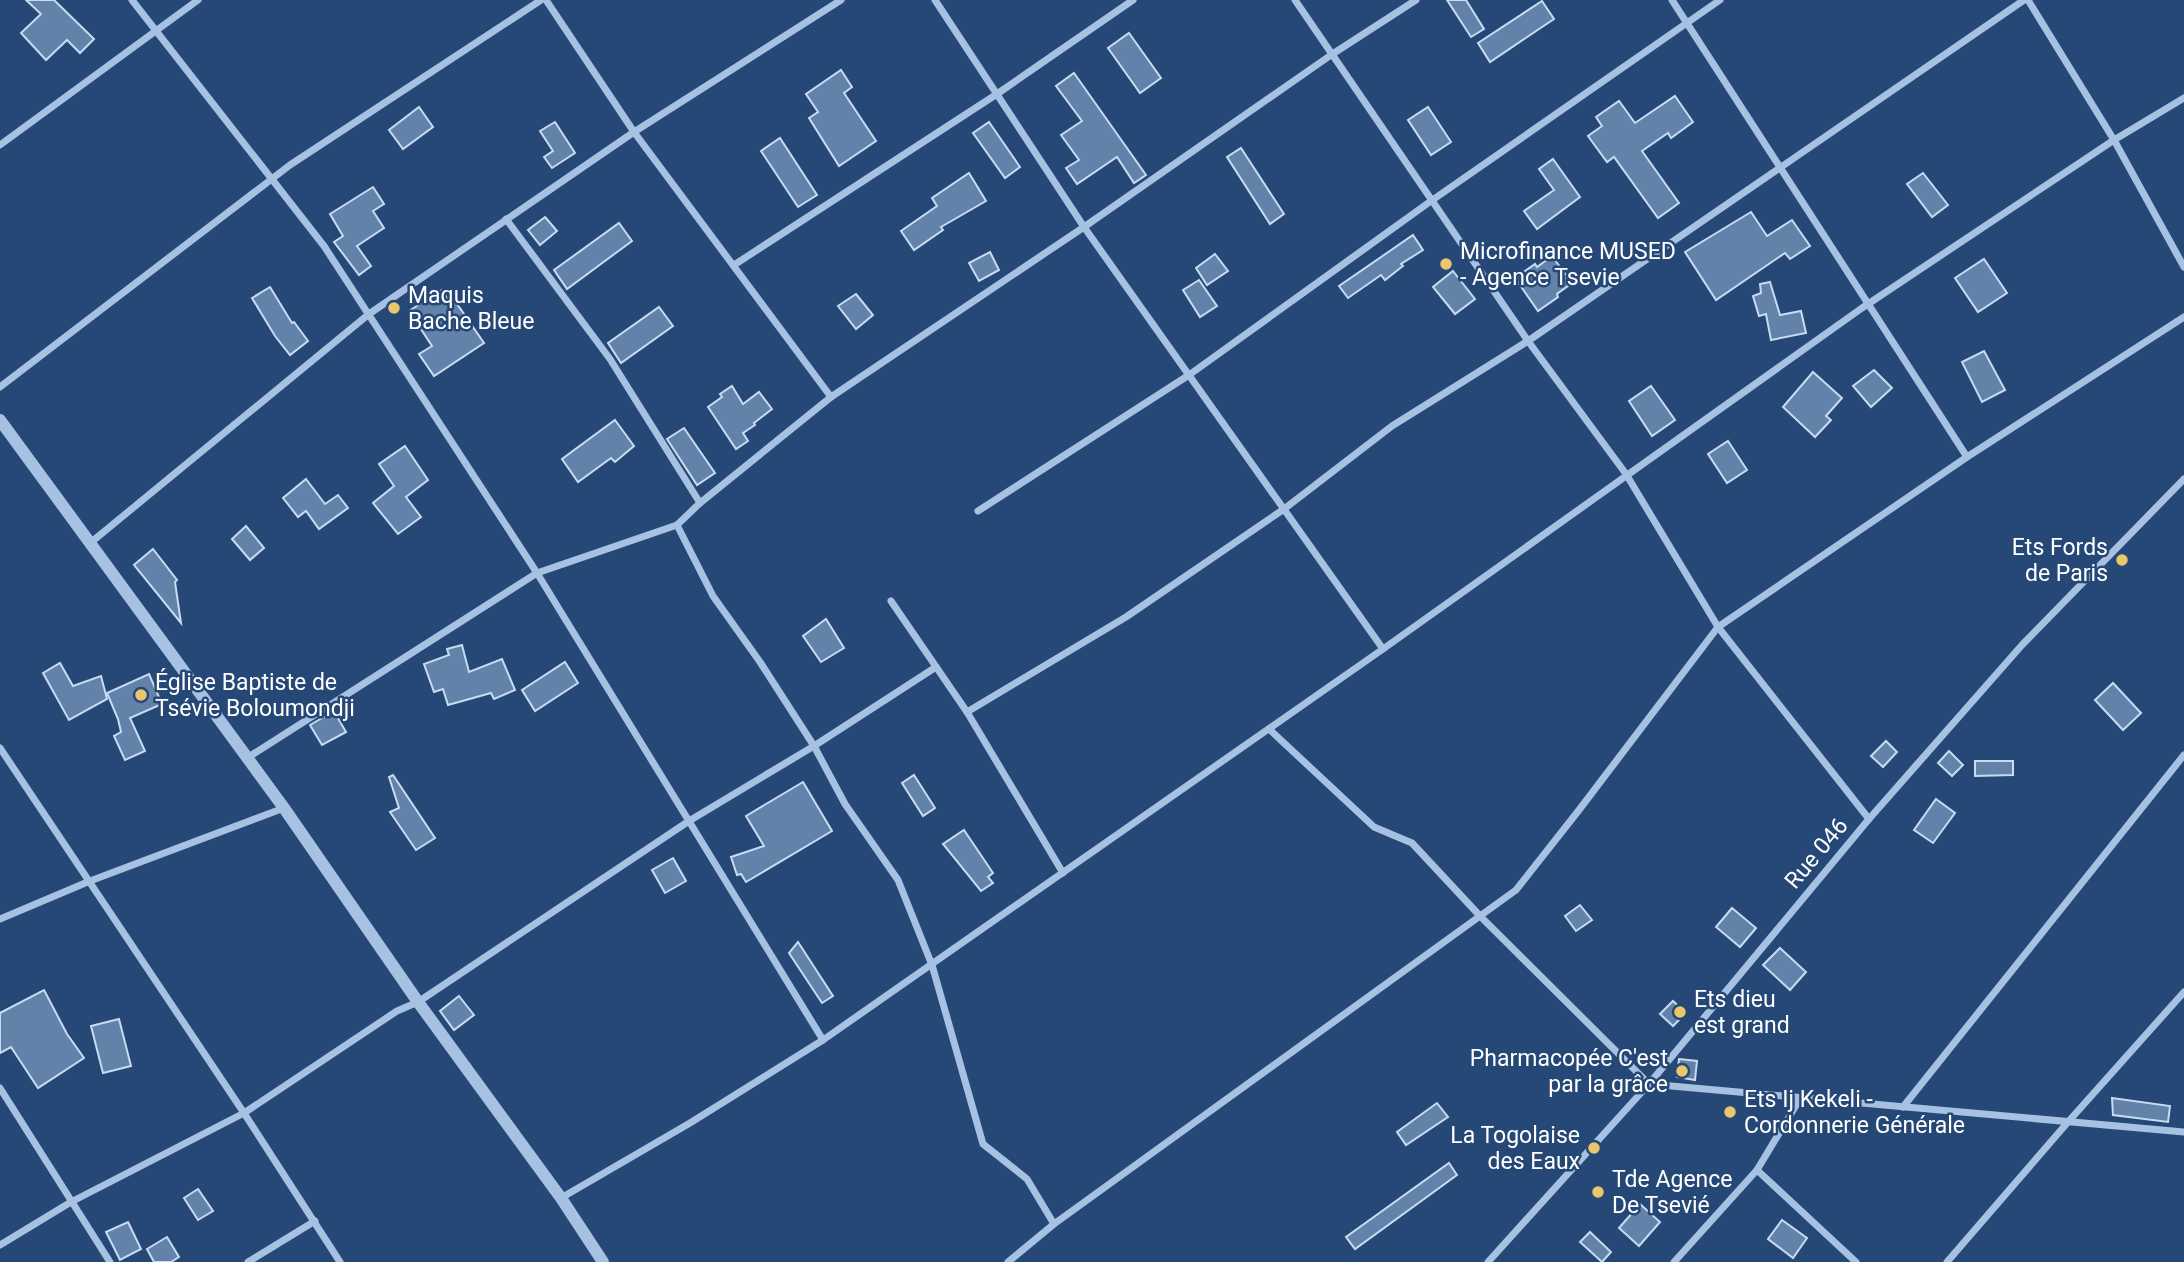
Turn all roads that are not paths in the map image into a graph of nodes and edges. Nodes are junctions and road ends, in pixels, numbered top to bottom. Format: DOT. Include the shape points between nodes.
graph roads {
  1 [pos="132,0"];
  2 [pos="198,0"];
  3 [pos="543,0"];
  4 [pos="841,0"];
  5 [pos="935,0"];
  6 [pos="1133,0"];
  7 [pos="1295,0"];
  8 [pos="1416,0"];
  9 [pos="1672,0"];
  10 [pos="1720,0"];
  11 [pos="2026,0"];
  12 [pos="1687,22"];
  13 [pos="155,30"];
  14 [pos="1331,55"];
  15 [pos="997,94"];
  16 [pos="2184,98"];
  17 [pos="634,132"];
  18 [pos="2114,140"];
  19 [pos="0,145"];
  20 [pos="1780,167"];
  21 [pos="272,179"];
  22 [pos="1431,201"];
  23 [pos="506,219"];
  24 [pos="1084,227"];
  25 [pos="734,265"];
  26 [pos="2184,267"];
  27 [pos="1869,304"];
  28 [pos="369,314"];
  29 [pos="2184,317"];
  30 [pos="1528,341"];
  31 [pos="1189,375"];
  32 [pos="0,387"];
  33 [pos="831,397"];
  34 [pos="0,420"];
  35 [pos="1967,457"];
  36 [pos="1626,474"];
  37 [pos="2184,479"];
  38 [pos="700,503"];
  39 [pos="1284,509"];
  40 [pos="978,511"];
  41 [pos="677,525"];
  42 [pos="89,544"];
  43 [pos="537,573"];
  44 [pos="891,601"];
  45 [pos="1718,627"];
  46 [pos="1383,649"];
  47 [pos="936,667"];
  48 [pos="967,712"];
  49 [pos="1269,729"];
  50 [pos="814,746"];
  51 [pos="0,748"];
  52 [pos="2184,755"];
  53 [pos="247,759"];
  54 [pos="284,808"];
  55 [pos="1869,819"];
  56 [pos="689,821"];
  57 [pos="1063,873"];
  58 [pos="90,881"];
  59 [pos="1480,916"];
  60 [pos="0,919"];
  61 [pos="932,965"];
  62 [pos="2184,992"];
  63 [pos="418,1002"];
  64 [pos="823,1040"];
  65 [pos="1650,1084"];
  66 [pos="0,1088"];
  67 [pos="1801,1097"];
  68 [pos="1903,1107"];
  69 [pos="244,1113"];
  70 [pos="2068,1122"];
  71 [pos="2184,1132"];
  72 [pos="1757,1170"];
  73 [pos="561,1198"];
  74 [pos="71,1202"];
  75 [pos="315,1222"];
  76 [pos="1054,1224"];
  77 [pos="0,1245"];
  78 [pos="110,1262"];
  79 [pos="248,1262"];
  80 [pos="340,1262"];
  81 [pos="603,1262"];
  82 [pos="1008,1262"];
  83 [pos="1488,1262"];
  84 [pos="1674,1262"];
  85 [pos="1856,1262"];
  86 [pos="1947,1262"];
  1 -- 13 [label="street"];
  2 -- 13 [label="street"];
  3 -- 17 [label="street"];
  3 -- 21 [label="street"];
  4 -- 17 [label="street"];
  5 -- 15 [label="street"];
  6 -- 15 [label="street"];
  7 -- 14 [label="street"];
  8 -- 14 [label="street"];
  9 -- 12 [label="street"];
  10 -- 12 [label="street"];
  11 -- 18 [label="street"];
  11 -- 20 [label="street"];
  12 -- 20 [label="street"];
  12 -- 22 [label="street"];
  13 -- 19 [label="street"];
  13 -- 21 [label="street"];
  14 -- 22 [label="street"];
  14 -- 24 [label="street"];
  15 -- 24 [label="street"];
  15 -- 25 [label="street"];
  16 -- 18 [label="street"];
  17 -- 23 [label="street"];
  17 -- 25 [label="street"];
  18 -- 26 [label="street"];
  18 -- 27 [label="street"];
  20 -- 27 [label="street"];
  20 -- 30 [label="street"];
  21 -- 28 [label="street"];
  21 -- 32 [label="street"];
  22 -- 30 [label="street"];
  22 -- 31 [label="street"];
  23 -- 28 [label="street"];
  23 -- 38 [label="street" via="610,359"];
  24 -- 31 [label="street"];
  24 -- 33 [label="street"];
  25 -- 33 [label="street"];
  27 -- 35 [label="street"];
  27 -- 36 [label="street"];
  28 -- 42 [label="street"];
  28 -- 43 [label="street"];
  29 -- 35 [label="street"];
  30 -- 36 [label="street"];
  30 -- 39 [label="street" via="1392,426"];
  31 -- 39 [label="street"];
  31 -- 40 [label="street"];
  33 -- 38 [label="street"];
  34 -- 42 [label="street"];
  35 -- 45 [label="street"];
  36 -- 45 [label="street"];
  36 -- 46 [label="street"];
  37 -- 55 [label="street, Rue 046 / Rue 046" via="2022,645"];
  38 -- 41 [label="street"];
  39 -- 46 [label="street"];
  39 -- 48 [label="street" via="1126,617"];
  41 -- 43 [label="street"];
  41 -- 50 [label="street" via="713,596"];
  42 -- 53 [label="street"];
  43 -- 53 [label="street"];
  43 -- 56 [label="street"];
  44 -- 47 [label="street"];
  45 -- 55 [label="street"];
  45 -- 59 [label="street" via="1516,890"];
  46 -- 49 [label="street"];
  47 -- 48 [label="street"];
  47 -- 50 [label="street"];
  48 -- 57 [label="street"];
  49 -- 57 [label="street"];
  49 -- 59 [label="street" via="1374,827 1412,843"];
  50 -- 56 [label="street"];
  50 -- 61 [label="street" via="845,804 898,880"];
  51 -- 58 [label="street"];
  52 -- 68 [label="street"];
  53 -- 54 [label="street"];
  54 -- 58 [label="street"];
  54 -- 63 [label="street"];
  55 -- 65 [label="street, Rue 046 / Rue 046"];
  56 -- 63 [label="street"];
  56 -- 64 [label="street"];
  57 -- 61 [label="street"];
  58 -- 60 [label="street"];
  58 -- 69 [label="street"];
  59 -- 65 [label="street"];
  59 -- 76 [label="street"];
  61 -- 64 [label="street"];
  61 -- 76 [label="street" via="983,1144 1027,1179"];
  62 -- 70 [label="street"];
  63 -- 69 [label="street" via="397,1011"];
  63 -- 73 [label="street"];
  64 -- 73 [label="street"];
  65 -- 67 [label="street"];
  65 -- 83 [label="street, Rue 046 / Rue 046"];
  66 -- 74 [label="street"];
  67 -- 68 [label="street"];
  67 -- 72 [label="street"];
  68 -- 70 [label="street"];
  69 -- 74 [label="street"];
  69 -- 75 [label="street"];
  70 -- 71 [label="street"];
  70 -- 86 [label="street"];
  72 -- 84 [label="street"];
  72 -- 85 [label="street"];
  73 -- 81 [label="street"];
  74 -- 77 [label="street"];
  74 -- 78 [label="street"];
  75 -- 79 [label="street"];
  75 -- 80 [label="street"];
  76 -- 82 [label="street"];
}
